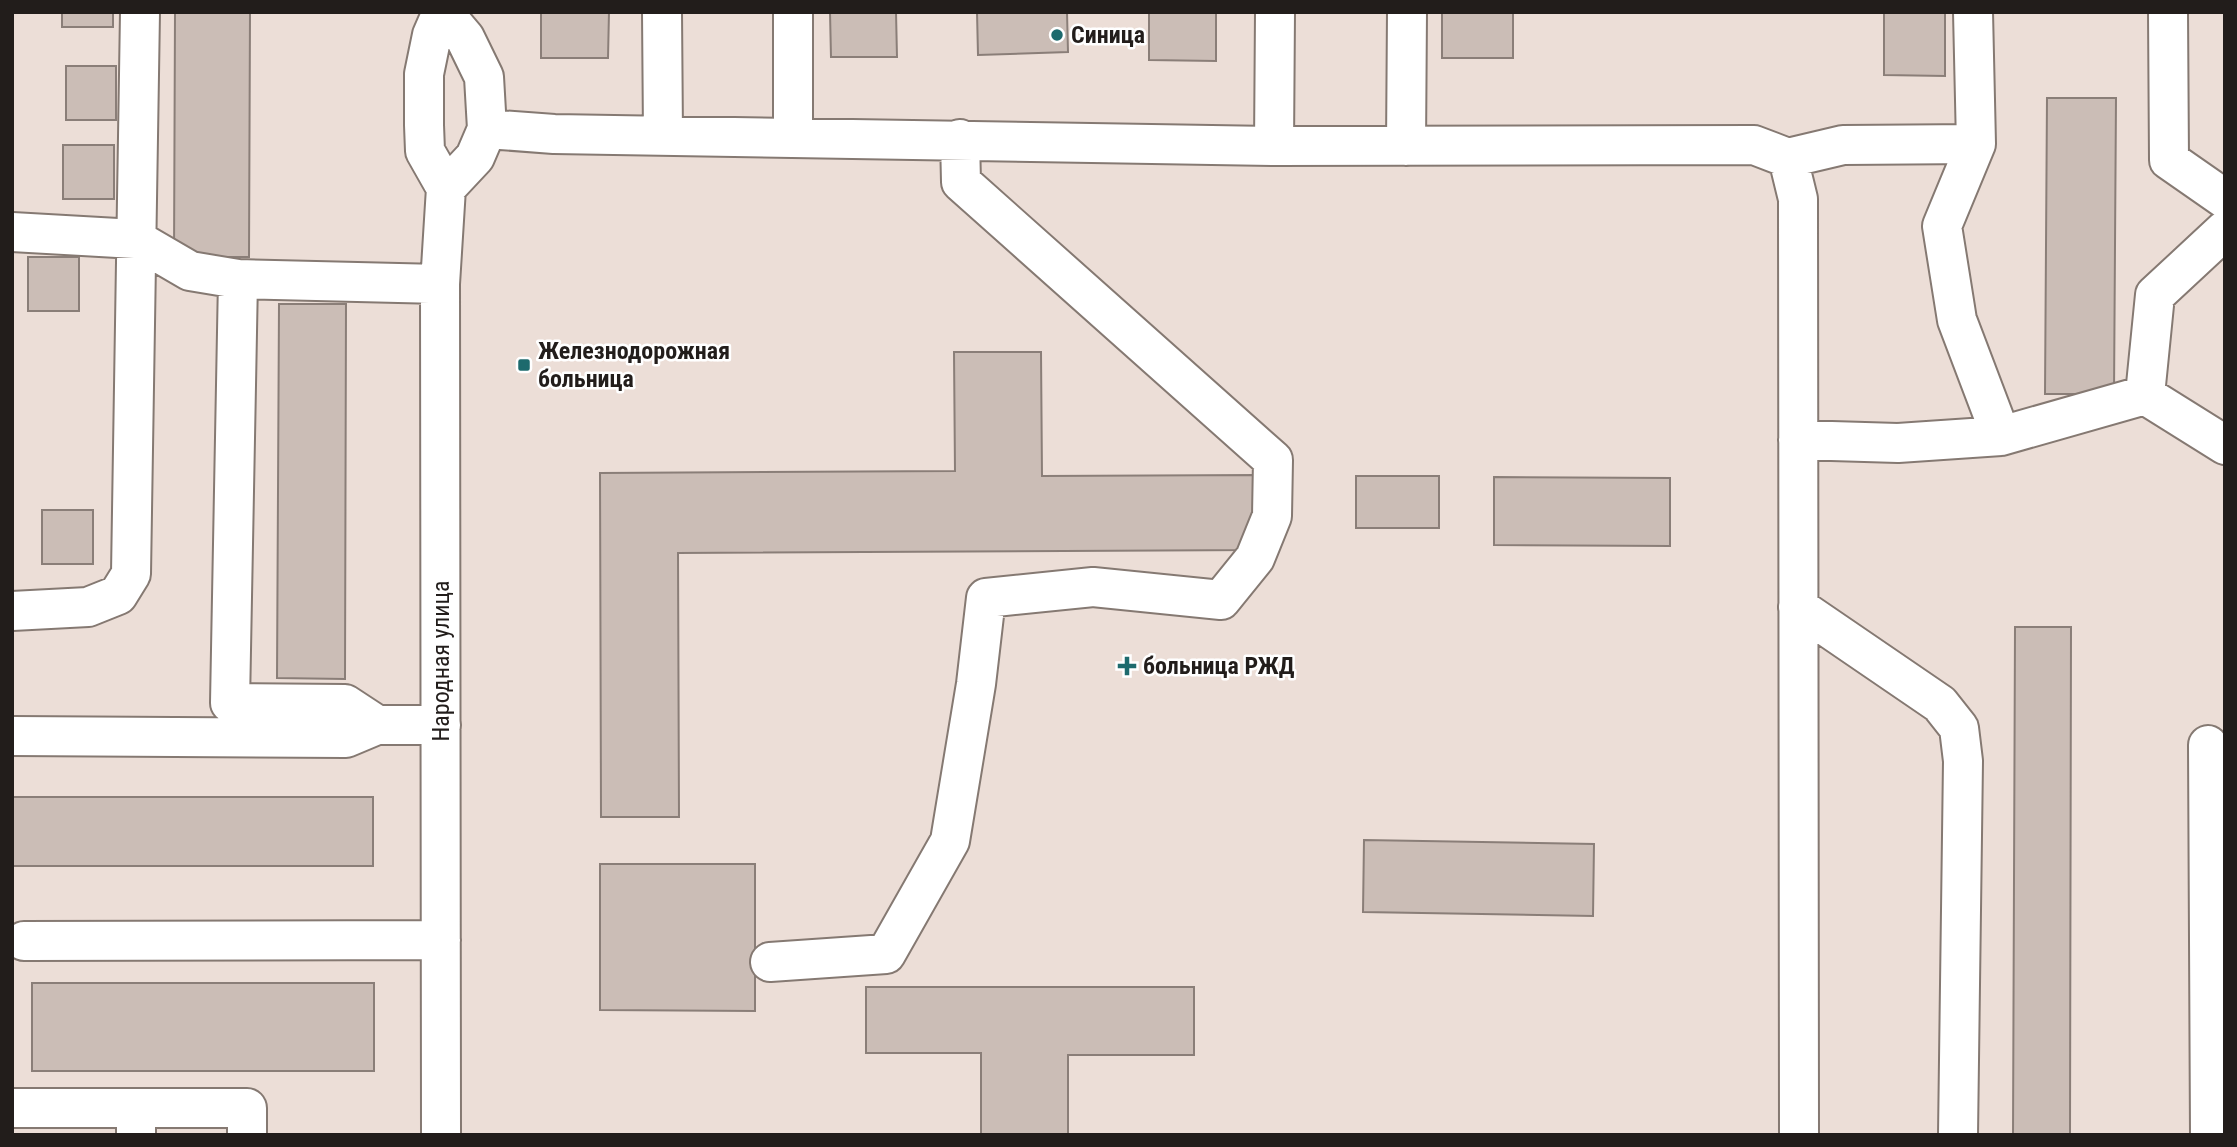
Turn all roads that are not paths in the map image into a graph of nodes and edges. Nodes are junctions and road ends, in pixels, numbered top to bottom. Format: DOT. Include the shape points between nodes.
graph roads {
  1 [pos="140,12"];
  2 [pos="442,12"];
  3 [pos="662,12"];
  4 [pos="793,12"];
  5 [pos="1275,12"];
  6 [pos="1407,12"];
  7 [pos="1973,12"];
  8 [pos="2168,12"];
  9 [pos="487,129"];
  10 [pos="663,135"];
  11 [pos="793,136"];
  12 [pos="960,139"];
  13 [pos="1976,144"];
  14 [pos="1274,146"];
  15 [pos="1406,146"];
  16 [pos="1788,158"];
  17 [pos="446,188"];
  18 [pos="2225,199"];
  19 [pos="2225,230"];
  20 [pos="12,232"];
  21 [pos="135,239"];
  22 [pos="238,279"];
  23 [pos="440,284"];
  24 [pos="2145,395"];
  25 [pos="2001,436"];
  26 [pos="1798,440"];
  27 [pos="2225,445"];
  28 [pos="1798,607"];
  29 [pos="12,611"];
  30 [pos="377,724"];
  31 [pos="441,725"];
  32 [pos="12,736"];
  33 [pos="2208,745"];
  34 [pos="441,940"];
  35 [pos="24,941"];
  36 [pos="770,962"];
  37 [pos="12,1108"];
  38 [pos="136,1121"];
  39 [pos="247,1135"];
  40 [pos="441,1135"];
  41 [pos="1799,1135"];
  42 [pos="1958,1135"];
  43 [pos="2210,1135"];
  1 -- 21 [label="street"];
  2 -- 9 [label="street" via="466,38 484,77"];
  2 -- 17 [label="street" via="424,74 424,125 425,151"];
  3 -- 10 [label="street"];
  4 -- 11 [label="street"];
  5 -- 14 [label="street"];
  6 -- 15 [label="street"];
  7 -- 13 [label="street"];
  8 -- 18 [label="street" via="2169,160"];
  9 -- 10 [label="street"];
  9 -- 17 [label="street" via="475,157"];
  10 -- 11 [label="street"];
  11 -- 12 [label="street"];
  12 -- 14 [label="street"];
  12 -- 36 [label="street" via="961,182 1273,460 1272,516 1255,558 1221,600 1093,587 986,598 950,841 886,954"];
  13 -- 16 [label="street" via="1843,145"];
  13 -- 25 [label="street" via="1942,226 1957,320"];
  14 -- 15 [label="street"];
  15 -- 16 [label="street" via="1754,145"];
  16 -- 26 [label="street" via="1798,199"];
  17 -- 23 [label="street, Народная улица"];
  19 -- 24 [label="street" via="2155,295"];
  20 -- 21 [label="street"];
  21 -- 22 [label="street" via="190,271"];
  21 -- 29 [label="street" via="131,574 118,595 88,607"];
  22 -- 23 [label="street"];
  22 -- 30 [label="street" via="230,703 345,704"];
  23 -- 31 [label="street, Народная улица"];
  24 -- 25 [label="street"];
  24 -- 27 [label="street"];
  25 -- 26 [label="street" via="1898,443"];
  26 -- 28 [label="street"];
  28 -- 41 [label="street"];
  28 -- 42 [label="street" via="1940,704 1959,728 1963,761"];
  30 -- 31 [label="street"];
  30 -- 32 [label="street" via="346,738"];
  31 -- 34 [label="street, Народная улица"];
  33 -- 43 [label="street"];
  34 -- 35 [label="street"];
  34 -- 40 [label="street, Народная улица"];
  37 -- 38 [label="street"];
  38 -- 39 [label="street" via="247,1108"];
}
